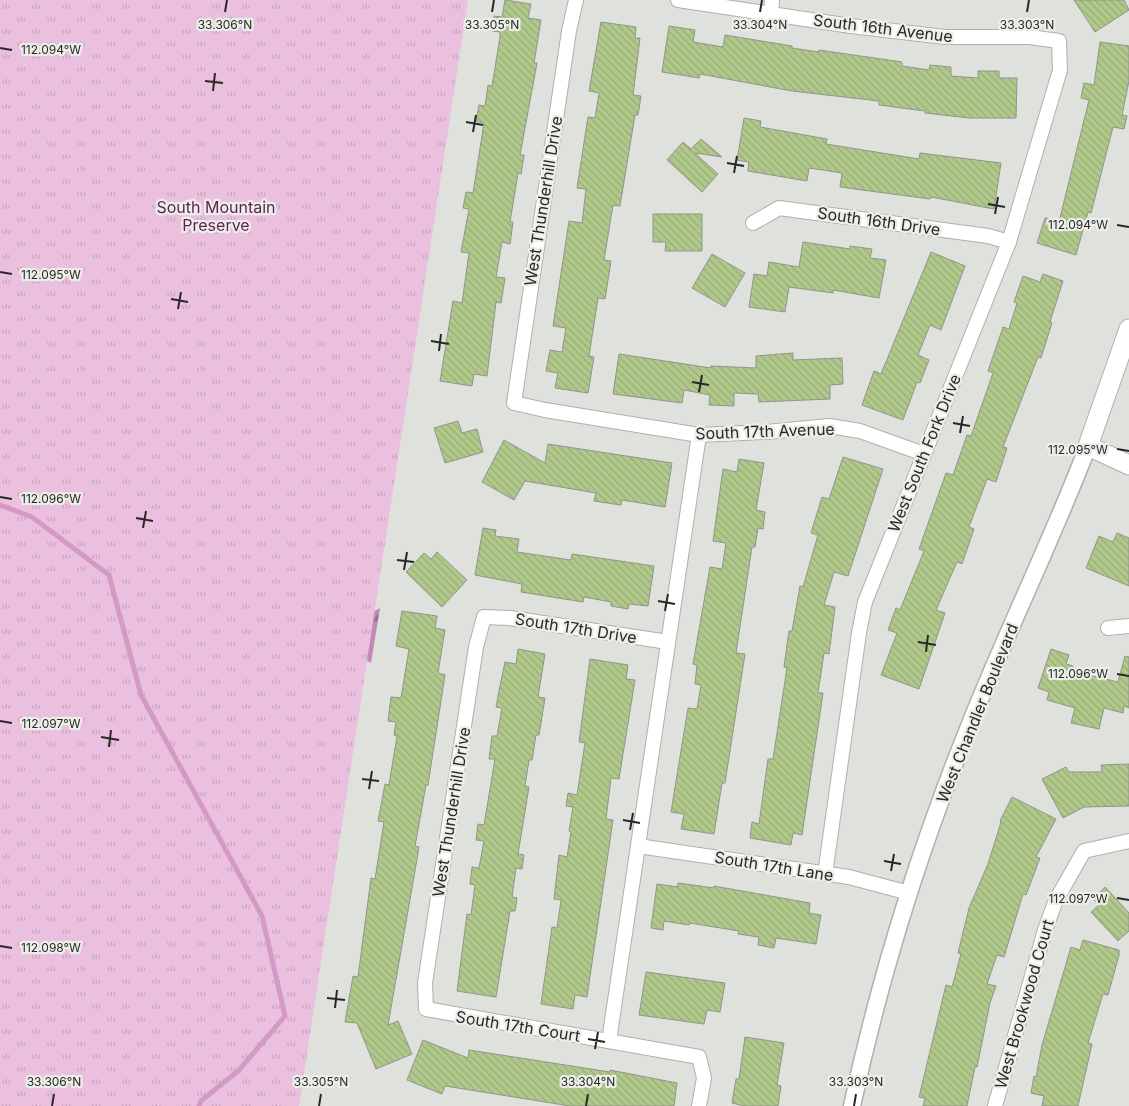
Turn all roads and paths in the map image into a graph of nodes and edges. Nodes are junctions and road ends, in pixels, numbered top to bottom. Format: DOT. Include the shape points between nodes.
graph roads {
  1 [pos="576,0"];
  2 [pos="678,0"];
  3 [pos="772,6"];
  4 [pos="1059,41"];
  5 [pos="753,223"];
  6 [pos="1009,242"];
  7 [pos="1129,329"];
  8 [pos="514,403"];
  9 [pos="699,435"];
  10 [pos="1088,446"];
  11 [pos="924,454"];
  12 [pos="1129,464"];
  13 [pos="484,617"];
  14 [pos="1129,626"];
  15 [pos="1108,628"];
  16 [pos="668,642"];
  17 [pos="1129,841"];
  18 [pos="638,846"];
  19 [pos="825,874"];
  20 [pos="909,893"];
  21 [pos="426,1009"];
  22 [pos="609,1040"];
  23 [pos="699,1106"];
  24 [pos="852,1106"];
  25 [pos="995,1106"];
  1 -- 8 [label="street, West Thunderhill Drive"];
  2 -- 3 [label="street, South 16th Avenue"];
  3 -- 4 [label="street, South 16th Avenue" via="851,26 945,37"];
  4 -- 6 [label="street, West South Fork Drive" via="1060,70"];
  5 -- 6 [label="street, South 16th Drive" via="779,208 988,236"];
  6 -- 11 [label="street, West South Fork Drive"];
  7 -- 10 [label="main road, West Chandler Boulevard"];
  8 -- 9 [label="street, South 17th Avenue"];
  9 -- 11 [label="street, South 17th Avenue" via="828,426 860,431"];
  9 -- 16 [label="street"];
  10 -- 12 [label="main road"];
  10 -- 20 [label="street, West Chandler Boulevard" via="970,724"];
  11 -- 19 [label="street, West South Fork Drive" via="865,602"];
  13 -- 16 [label="street, South 17th Drive" via="510,618"];
  13 -- 21 [label="street, West Thunderhill Drive" via="476,646 426,973"];
  14 -- 15 [label="street"];
  16 -- 18 [label="street"];
  17 -- 25 [label="street, West Brookwood Court" via="1084,851 1056,900 1044,930"];
  18 -- 19 [label="street, South 17th Lane"];
  18 -- 22 [label="street"];
  19 -- 20 [label="street, South 17th Lane"];
  20 -- 24 [label="street, West Chandler Boulevard" via="878,995"];
  21 -- 22 [label="street, South 17th Court"];
  22 -- 23 [label="street, South 17th Court" via="699,1057 704,1078"];
}
